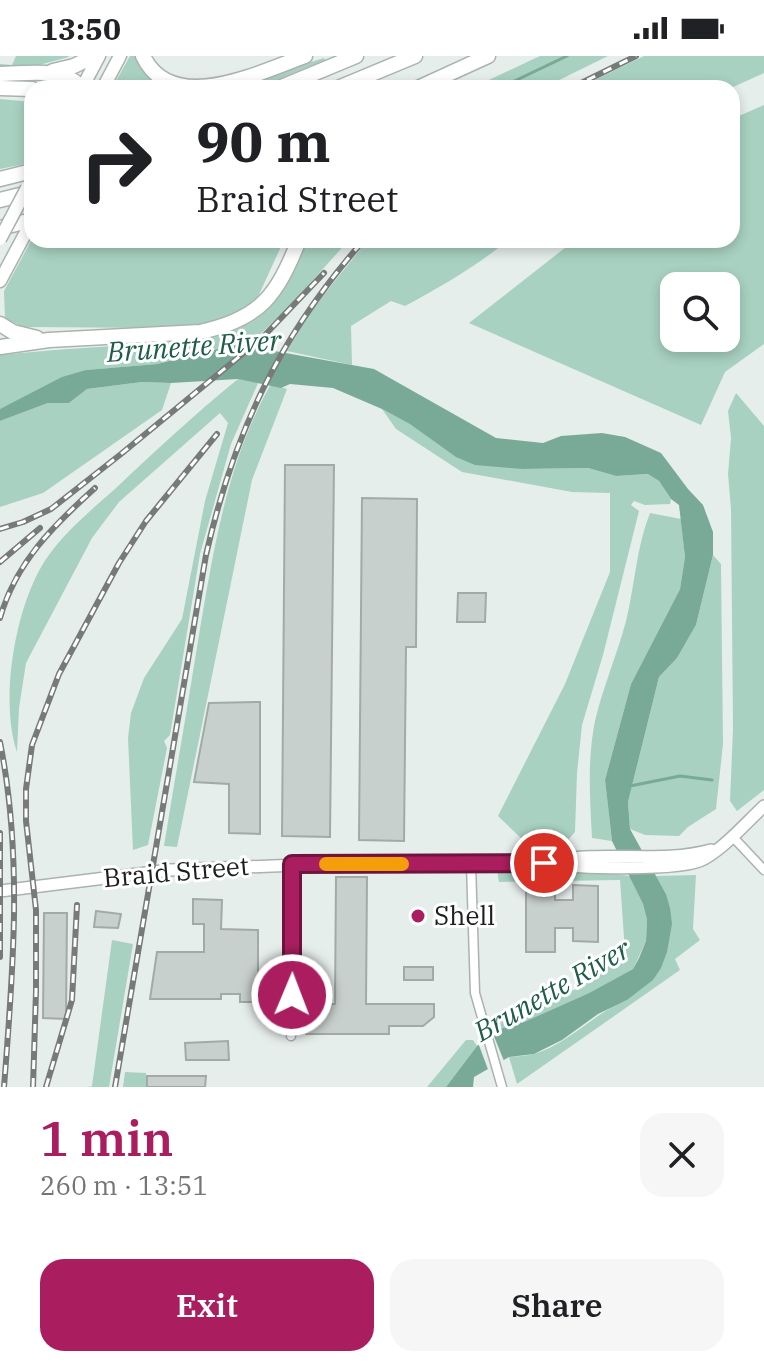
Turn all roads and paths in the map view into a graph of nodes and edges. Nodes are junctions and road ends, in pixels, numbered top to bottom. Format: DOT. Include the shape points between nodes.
graph roads {
  1 [pos="97,56"];
  2 [pos="120,56"];
  3 [pos="143,56"];
  4 [pos="305,56"];
  5 [pos="356,56"];
  6 [pos="415,56"];
  7 [pos="488,56"];
  8 [pos="494,56"];
  9 [pos="43,73"];
  10 [pos="0,74"];
  11 [pos="74,80"];
  12 [pos="86,80"];
  13 [pos="107,80"];
  14 [pos="165,80"];
  15 [pos="234,80"];
  16 [pos="298,80"];
  17 [pos="357,80"];
  18 [pos="436,80"];
  19 [pos="454,80"];
  20 [pos="0,88"];
  21 [pos="24,89"];
  22 [pos="24,173"];
  23 [pos="0,179"];
  24 [pos="24,194"];
  25 [pos="24,194"];
  26 [pos="0,200"];
  27 [pos="24,222"];
  28 [pos="0,228"];
  29 [pos="24,235"];
  30 [pos="0,239"];
  31 [pos="295,248"];
  32 [pos="0,281"];
  33 [pos="0,324"];
  34 [pos="49,340"];
  35 [pos="0,347"];
  36 [pos="764,806"];
  37 [pos="732,836"];
  38 [pos="661,861"];
  39 [pos="544,863"];
  40 [pos="292,864"];
  41 [pos="471,864"];
  42 [pos="764,870"];
  43 [pos="0,891"];
  44 [pos="291,1036"];
  45 [pos="502,1087"];
  1 -- 9 [label="highway"];
  1 -- 12 [label="main road"];
  2 -- 13 [label="main road"];
  3 -- 14 [label="highway"];
  4 -- 15 [label="highway"];
  5 -- 16 [label="highway"];
  6 -- 17 [label="highway"];
  7 -- 18 [label="highway"];
  8 -- 19 [label="highway"];
  9 -- 10 [label="highway"];
  9 -- 11 [label="highway"];
  20 -- 21 [label="highway"];
  22 -- 23 [label="highway"];
  24 -- 30 [label="main road, bridge"];
  25 -- 26 [label="highway"];
  27 -- 28 [label="highway"];
  29 -- 32 [label="main road"];
  31 -- 34 [label="highway" via="275,290 244,317 222,327"];
  33 -- 34 [label="highway" via="23,336"];
  34 -- 35 [label="highway"];
  36 -- 37 [label="street, Braid Street"];
  37 -- 38 [label="street, Braid Street" via="696,862"];
  37 -- 42 [label="street"];
  38 -- 39 [label="street, Braid Street" via="621,866"];
  38 -- 39 [label="street, Braid Street" via="609,854"];
  39 -- 41 [label="street, Braid Street"];
  40 -- 41 [label="street, Braid Street"];
  40 -- 43 [label="street, Braid Street" via="153,871"];
  40 -- 44 [label="street"];
  41 -- 45 [label="street" via="475,993"];
}
